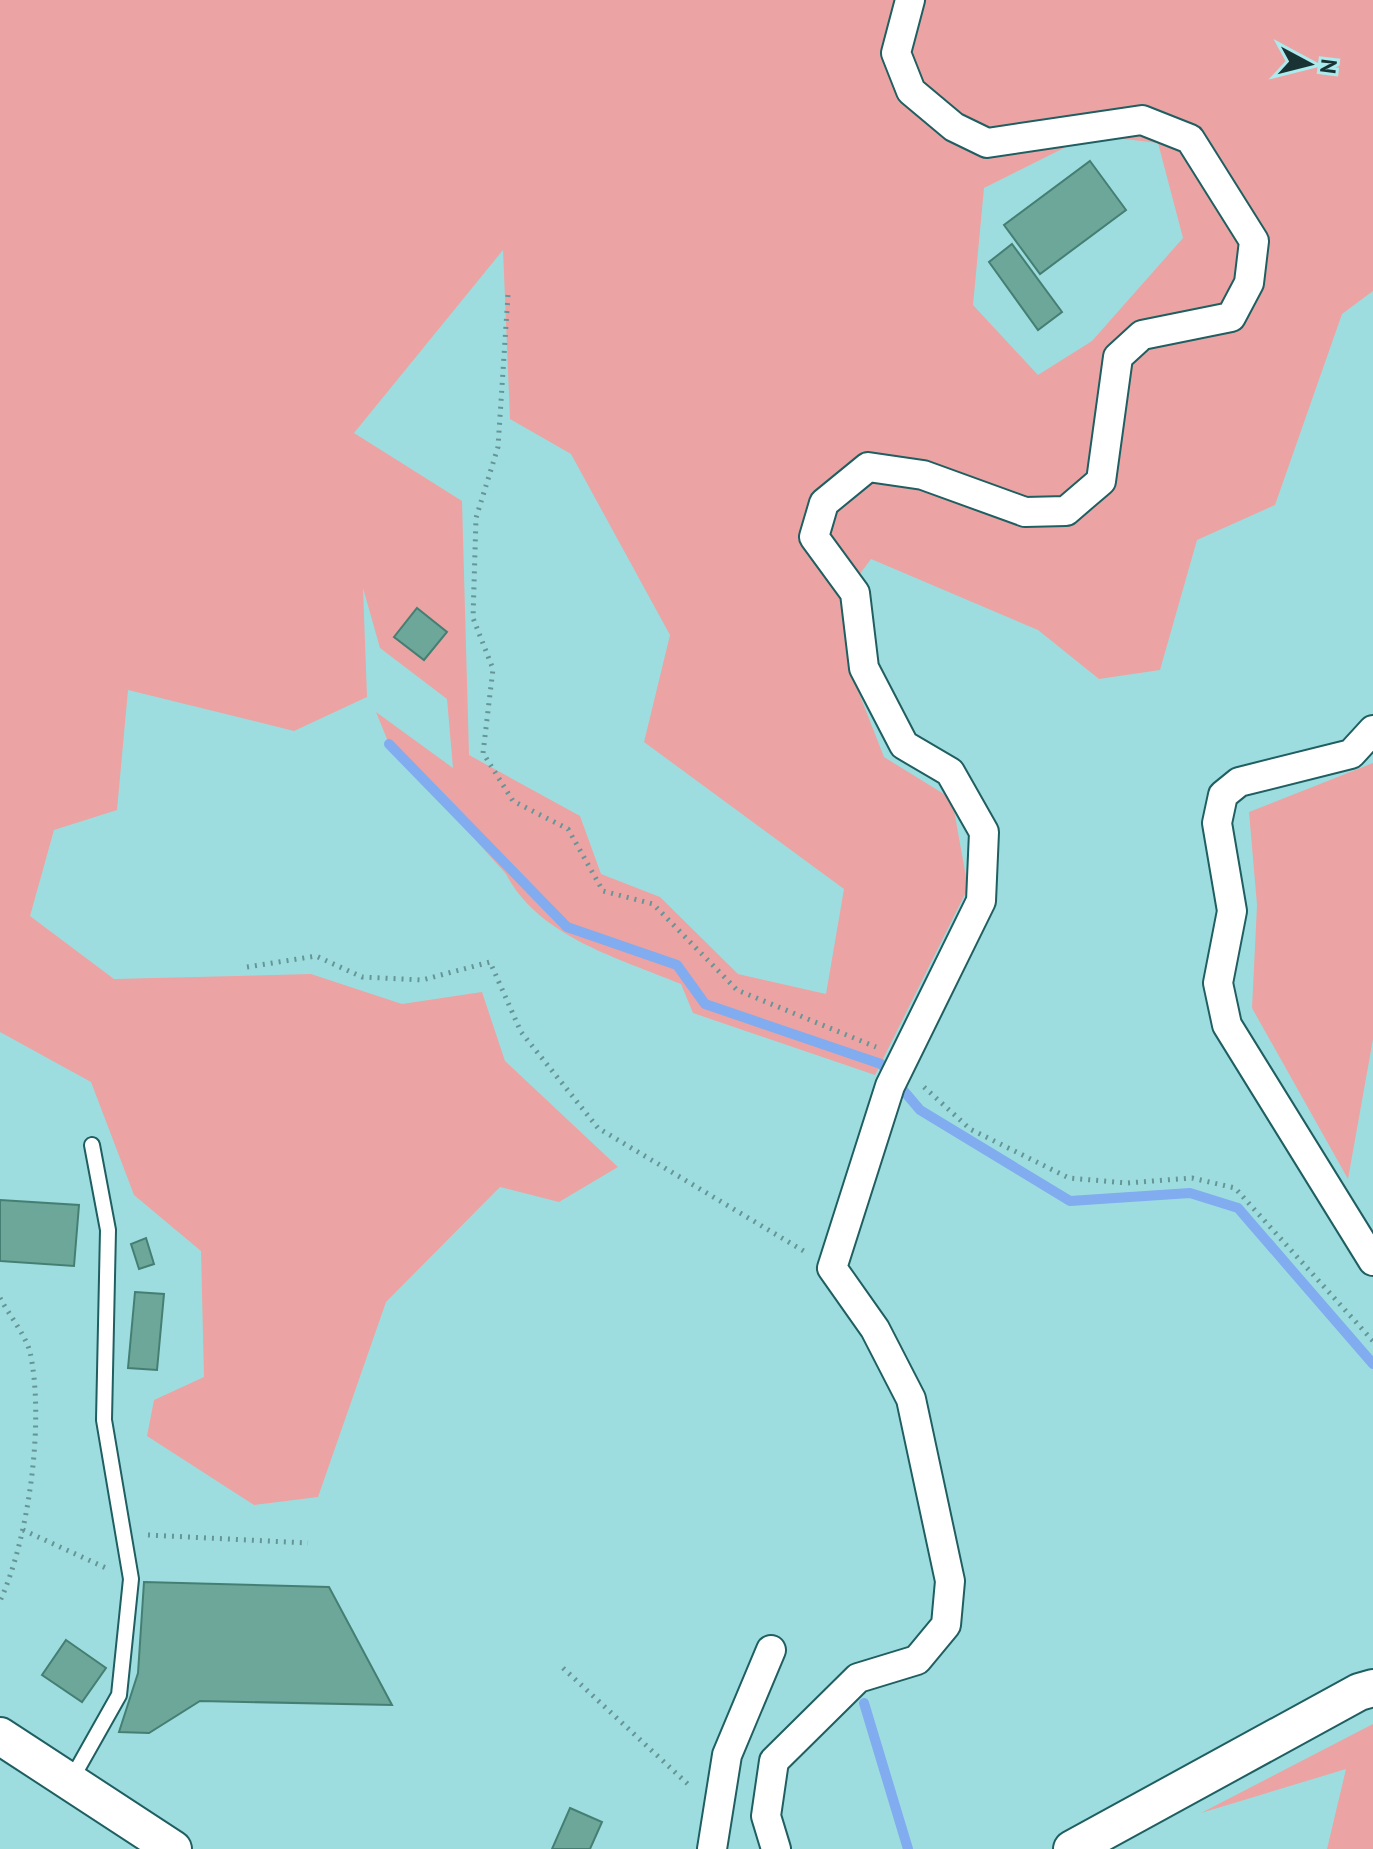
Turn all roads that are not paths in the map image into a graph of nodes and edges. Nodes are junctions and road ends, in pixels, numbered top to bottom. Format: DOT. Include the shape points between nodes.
graph roads {
  1 [pos="910,0"];
  2 [pos="1373,730"];
  3 [pos="92,1145"];
  4 [pos="1373,1261"];
  5 [pos="771,1650"];
  6 [pos="1373,1688"];
  7 [pos="0,1736"];
  8 [pos="70,1782"];
  9 [pos="173,1849"];
  10 [pos="712,1849"];
  11 [pos="776,1849"];
  12 [pos="1072,1849"];
  1 -- 11 [label="street" via="896,53 911,91 954,127 987,143 1142,120 1190,139 1254,241 1249,283 1231,317 1142,335 1118,357 1101,481 1066,511 1025,512 923,475 868,467 824,503 814,537 855,593 864,668 904,745 950,772 984,832 981,901 895,1075 832,1268 875,1329 911,1399 950,1581 946,1625 917,1660 858,1678 774,1761 766,1816"];
  2 -- 4 [label="street" via="1351,754 1239,782 1223,795 1217,823 1232,911 1218,983 1227,1025"];
  3 -- 8 [label="lane" via="108,1230 104,1420 131,1579 119,1695"];
  5 -- 10 [label="street" via="727,1755"];
  6 -- 12 [label="street"];
  7 -- 8 [label="street"];
  8 -- 9 [label="street"];
}
